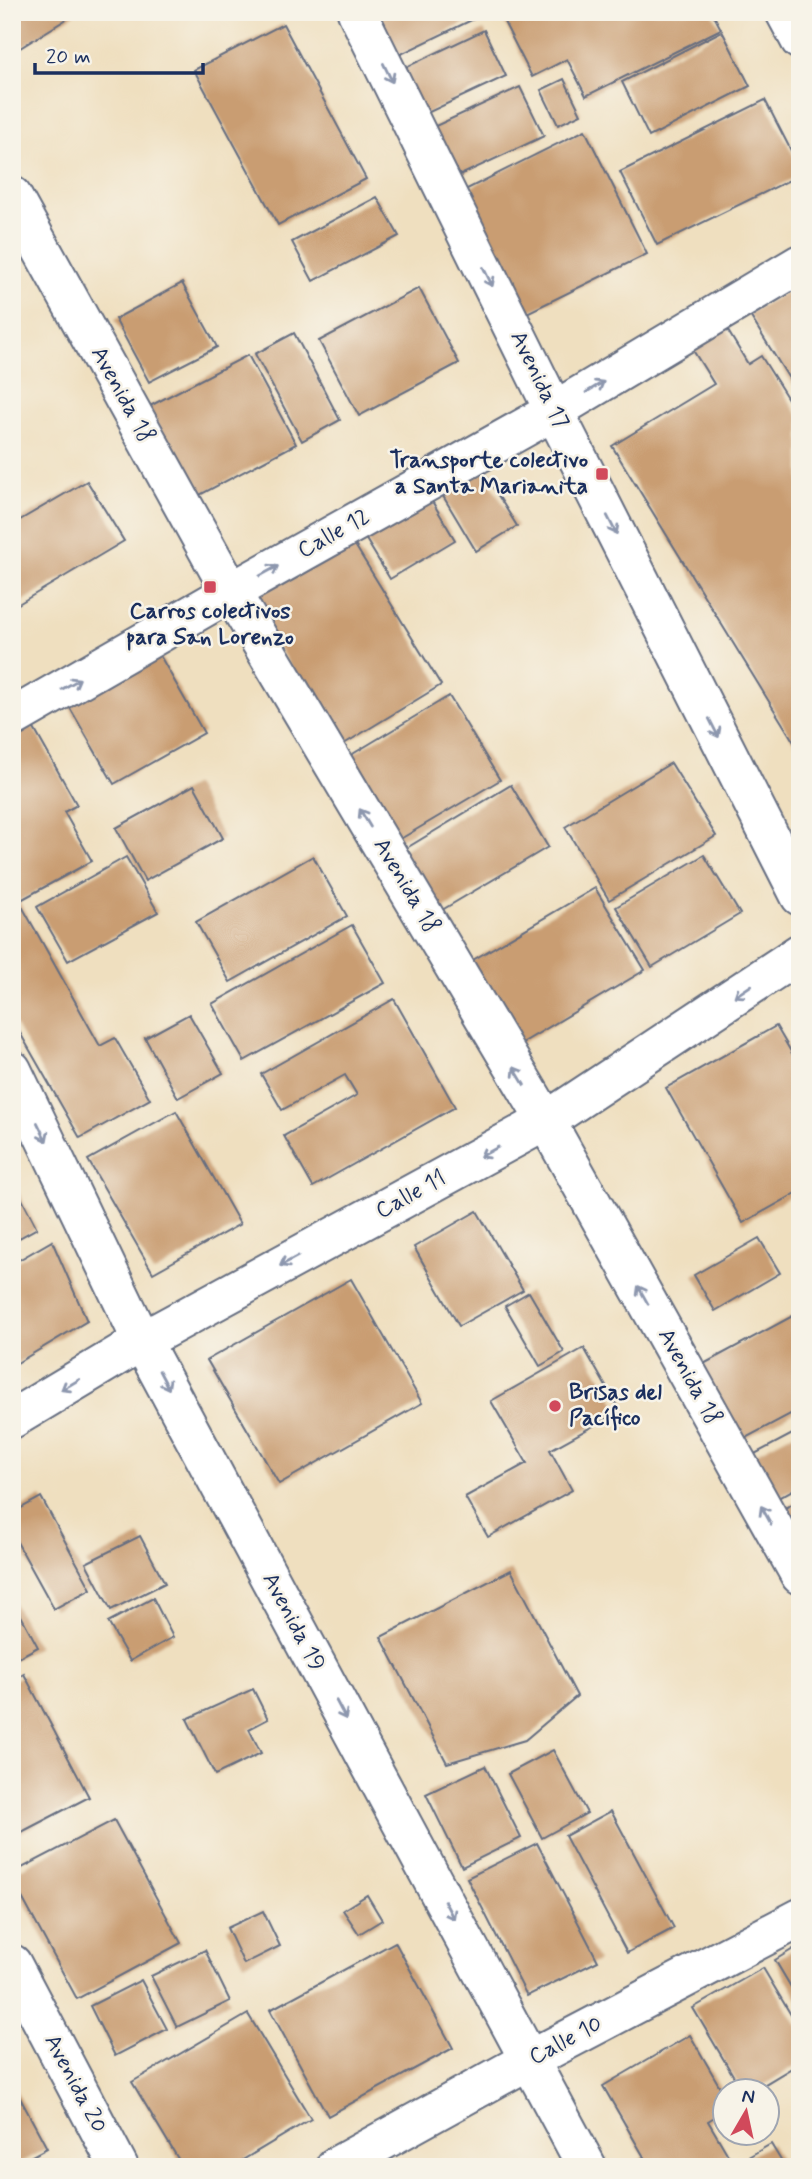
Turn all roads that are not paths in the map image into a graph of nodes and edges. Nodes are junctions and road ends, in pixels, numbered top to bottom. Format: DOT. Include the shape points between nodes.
graph roads {
  1 [pos="357,12"];
  2 [pos="785,12"];
  3 [pos="800,40"];
  4 [pos="12,196"];
  5 [pos="800,264"];
  6 [pos="554,411"];
  7 [pos="231,592"];
  8 [pos="12,718"];
  9 [pos="800,896"];
  10 [pos="800,953"];
  11 [pos="12,1070"];
  12 [pos="546,1121"];
  13 [pos="142,1341"];
  14 [pos="12,1419"];
  15 [pos="800,1575"];
  16 [pos="800,1918"];
  17 [pos="12,1964"];
  18 [pos="529,2060"];
  19 [pos="119,2167"];
  20 [pos="335,2167"];
  21 [pos="587,2167"];
  1 -- 6 [label="street, Avenida 17, one-way"];
  2 -- 3 [label="street"];
  4 -- 7 [label="street, Avenida 18"];
  6 -- 5 [label="street, Calle 12, one-way"];
  7 -- 6 [label="street, Calle 12, one-way"];
  6 -- 9 [label="street, Avenida 17, one-way"];
  8 -- 7 [label="street, Calle 12, one-way"];
  12 -- 7 [label="street, Avenida 18, one-way"];
  10 -- 12 [label="street, Calle 11, one-way"];
  11 -- 13 [label="street, Avenida 19, one-way"];
  12 -- 13 [label="street, Calle 11, one-way"];
  15 -- 12 [label="street, Avenida 18, one-way"];
  13 -- 14 [label="street, Calle 11, one-way"];
  13 -- 18 [label="street, Avenida 19, one-way"];
  16 -- 18 [label="street, Calle 10"];
  17 -- 19 [label="street, Avenida 20"];
  18 -- 20 [label="street, Calle 10"];
  18 -- 21 [label="street, Avenida 19"];
}
